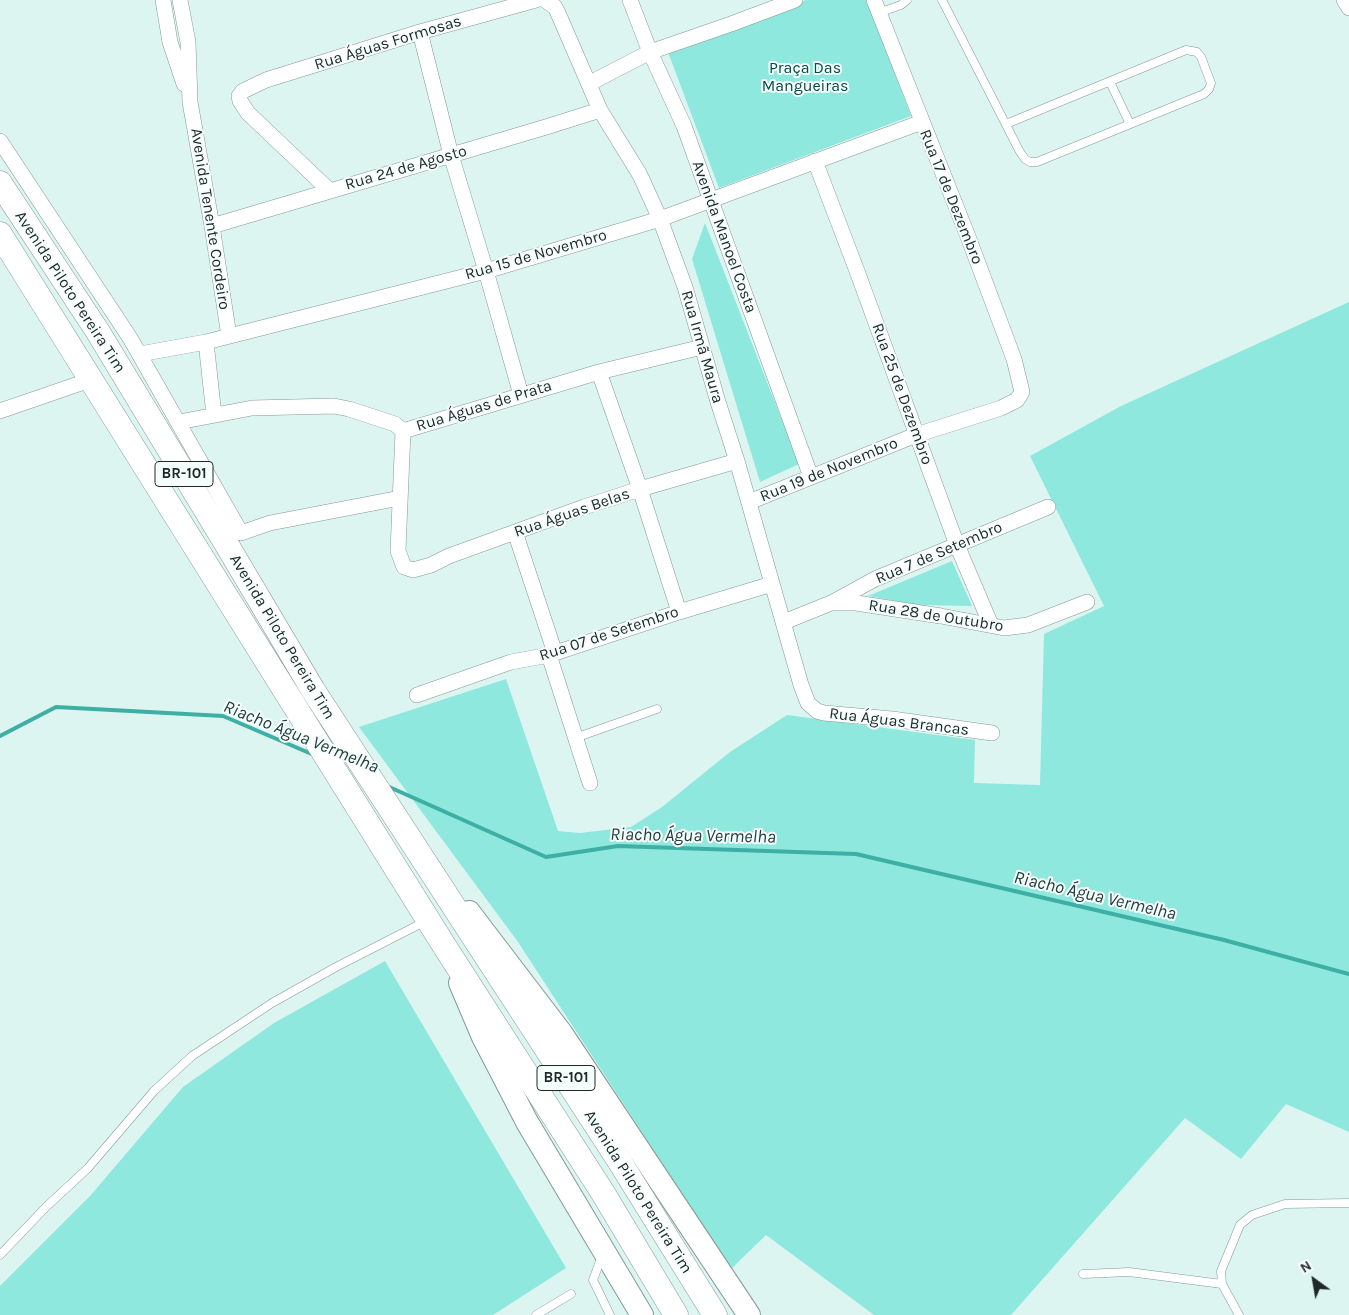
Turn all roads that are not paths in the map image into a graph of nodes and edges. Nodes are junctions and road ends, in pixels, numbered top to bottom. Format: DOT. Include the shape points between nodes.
graph roads {
  1 [pos="163,0"];
  2 [pos="180,0"];
  3 [pos="536,0"];
  4 [pos="630,0"];
  5 [pos="795,0"];
  6 [pos="907,0"];
  7 [pos="942,0"];
  8 [pos="1344,0"];
  9 [pos="550,4"];
  10 [pos="876,6"];
  11 [pos="1349,8"];
  12 [pos="420,32"];
  13 [pos="650,52"];
  14 [pos="1110,82"];
  15 [pos="590,83"];
  16 [pos="190,102"];
  17 [pos="600,110"];
  18 [pos="922,122"];
  19 [pos="1006,124"];
  20 [pos="1130,124"];
  21 [pos="0,141"];
  22 [pos="451,155"];
  23 [pos="815,161"];
  24 [pos="0,183"];
  25 [pos="330,190"];
  26 [pos="710,202"];
  27 [pos="660,219"];
  28 [pos="212,226"];
  29 [pos="0,234"];
  30 [pos="486,271"];
  31 [pos="229,336"];
  32 [pos="206,342"];
  33 [pos="702,347"];
  34 [pos="140,354"];
  35 [pos="599,372"];
  36 [pos="90,380"];
  37 [pos="521,395"];
  38 [pos="1020,396"];
  39 [pos="0,411"];
  40 [pos="214,415"];
  41 [pos="179,422"];
  42 [pos="403,431"];
  43 [pos="916,435"];
  44 [pos="737,461"];
  45 [pos="811,477"];
  46 [pos="640,489"];
  47 [pos="400,498"];
  48 [pos="749,502"];
  49 [pos="1048,507"];
  50 [pos="515,532"];
  51 [pos="957,545"];
  52 [pos="772,584"];
  53 [pos="1088,602"];
  54 [pos="831,603"];
  55 [pos="679,612"];
  56 [pos="784,622"];
  57 [pos="991,626"];
  58 [pos="552,654"];
  59 [pos="417,695"];
  60 [pos="808,703"];
  61 [pos="657,709"];
  62 [pos="992,733"];
  63 [pos="575,738"];
  64 [pos="590,783"];
  65 [pos="414,844"];
  66 [pos="428,920"];
  67 [pos="445,947"];
  68 [pos="1349,1203"];
  69 [pos="604,1252"];
  70 [pos="0,1255"];
  71 [pos="1083,1274"];
  72 [pos="1222,1284"];
  73 [pos="571,1294"];
  74 [pos="536,1315"];
  75 [pos="610,1315"];
  76 [pos="642,1315"];
  77 [pos="676,1315"];
  78 [pos="715,1315"];
  79 [pos="749,1315"];
  80 [pos="1239,1315"];
  1 -- 16 [label="street, Avenida Tenente Cordeiro" via="170,42"];
  2 -- 16 [label="street, Avenida Tenente Cordeiro" via="188,42"];
  3 -- 12 [label="street, Rua Águas Formosas"];
  4 -- 13 [label="street, Avenida Manoel Costa"];
  5 -- 13 [label="street"];
  6 -- 10 [label="lane" via="901,5"];
  7 -- 19 [label="lane"];
  8 -- 11 [label="street"];
  9 -- 15 [label="street, Rua Irmã Maura"];
  10 -- 18 [label="street, Rua 17 de Dezembro"];
  12 -- 22 [label="street"];
  12 -- 25 [label="street, Rua Águas Formosas" via="266,80 242,91 239,96 248,113"];
  13 -- 15 [label="street"];
  13 -- 26 [label="street, Avenida Manoel Costa" via="684,126"];
  14 -- 19 [label="lane"];
  14 -- 20 [label="lane"];
  14 -- 20 [label="lane" via="1186,50 1197,52 1201,57 1211,82 1204,94"];
  15 -- 17 [label="street, Rua Irmã Maura"];
  16 -- 28 [label="street, Avenida Tenente Cordeiro"];
  17 -- 22 [label="street, Rua 24 de Agosto"];
  17 -- 27 [label="street, Rua Irmã Maura" via="640,175"];
  18 -- 23 [label="street, Rua 15 de Novembro"];
  18 -- 38 [label="street, Rua 17 de Dezembro" via="1014,359 1021,386"];
  19 -- 20 [label="lane" via="1025,159 1036,162"];
  21 -- 34 [label="street"];
  22 -- 25 [label="street, Rua 24 de Agosto"];
  22 -- 30 [label="street"];
  23 -- 26 [label="street, Rua 15 de Novembro"];
  23 -- 43 [label="street, Rua 25 de Dezembro"];
  24 -- 65 [label="highway, Avenida Piloto Pereira Tim / BR-101" via="98,332 313,690"];
  25 -- 28 [label="street, Rua 24 de Agosto"];
  26 -- 27 [label="street, Rua 15 de Novembro"];
  26 -- 45 [label="street, Avenida Manoel Costa"];
  27 -- 30 [label="street, Rua 15 de Novembro"];
  27 -- 33 [label="street, Rua Irmã Maura" via="685,287"];
  28 -- 31 [label="street, Avenida Tenente Cordeiro"];
  29 -- 36 [label="highway, Avenida Piloto Pereira Tim / BR-101"];
  30 -- 31 [label="street, Rua 15 de Novembro"];
  30 -- 37 [label="street"];
  31 -- 32 [label="street, Rua 15 de Novembro"];
  32 -- 34 [label="street, Rua 15 de Novembro"];
  32 -- 40 [label="street"];
  33 -- 35 [label="street, Rua Águas de Prata"];
  33 -- 44 [label="street, Rua Irmã Maura"];
  34 -- 41 [label="street"];
  35 -- 37 [label="street, Rua Águas de Prata"];
  35 -- 46 [label="street"];
  36 -- 39 [label="street"];
  36 -- 66 [label="highway, Avenida Piloto Pereira Tim / BR-101"];
  37 -- 42 [label="street, Rua Águas de Prata"];
  38 -- 43 [label="street, Rua 19 de Novembro" via="985,414"];
  40 -- 41 [label="street, Rua Águas de Prata"];
  40 -- 42 [label="street, Rua Águas de Prata" via="252,408 334,406 395,424"];
  41 -- 47 [label="street" via="241,533 270,522"];
  42 -- 47 [label="street"];
  43 -- 45 [label="street, Rua 19 de Novembro"];
  43 -- 51 [label="street, Rua 25 de Dezembro"];
  44 -- 46 [label="street, Rua Águas Belas"];
  44 -- 48 [label="street, Rua Irmã Maura"];
  45 -- 48 [label="street, Rua 19 de Novembro"];
  46 -- 50 [label="street, Rua Águas Belas"];
  46 -- 55 [label="street"];
  47 -- 50 [label="street, Rua Águas Belas" via="398,551 404,567 408,569 431,565"];
  48 -- 52 [label="street, Rua Irmã Maura"];
  49 -- 51 [label="street, Rua 7 de Setembro"];
  50 -- 58 [label="street"];
  51 -- 54 [label="street, Rua 7 de Setembro" via="876,579"];
  51 -- 57 [label="street, Rua 25 de Dezembro"];
  52 -- 55 [label="street, Rua 07 de Setembro"];
  52 -- 56 [label="street, Rua Irmã Maura"];
  53 -- 57 [label="street, Rua 28 de Outubro" via="1028,625"];
  54 -- 56 [label="street, Rua 28 de Outubro"];
  54 -- 57 [label="street, Rua 28 de Outubro" via="856,603"];
  55 -- 58 [label="street, Rua 07 de Setembro"];
  56 -- 60 [label="street, Rua Irmã Maura"];
  58 -- 59 [label="street, Rua 07 de Setembro" via="511,662"];
  58 -- 63 [label="street"];
  60 -- 62 [label="street, Rua Águas Brancas" via="824,713"];
  61 -- 63 [label="lane"];
  63 -- 64 [label="street"];
  65 -- 78 [label="highway, Avenida Piloto Pereira Tim / BR-101"];
  65 -- 79 [label="main road" via="562,1034"];
  66 -- 67 [label="highway, Avenida Piloto Pereira Tim / BR-101"];
  66 -- 70 [label="lane" via="272,1003 192,1056 154,1091 88,1168"];
  67 -- 69 [label="main road" via="483,1037 526,1122"];
  67 -- 77 [label="highway, Avenida Piloto Pereira Tim / BR-101" via="603,1192"];
  68 -- 72 [label="lane" via="1285,1204 1252,1215 1240,1225 1221,1270"];
  69 -- 75 [label="lane" via="593,1280"];
  69 -- 76 [label="main road"];
  71 -- 72 [label="lane" via="1129,1272"];
  72 -- 80 [label="lane"];
  73 -- 74 [label="lane"];
}
